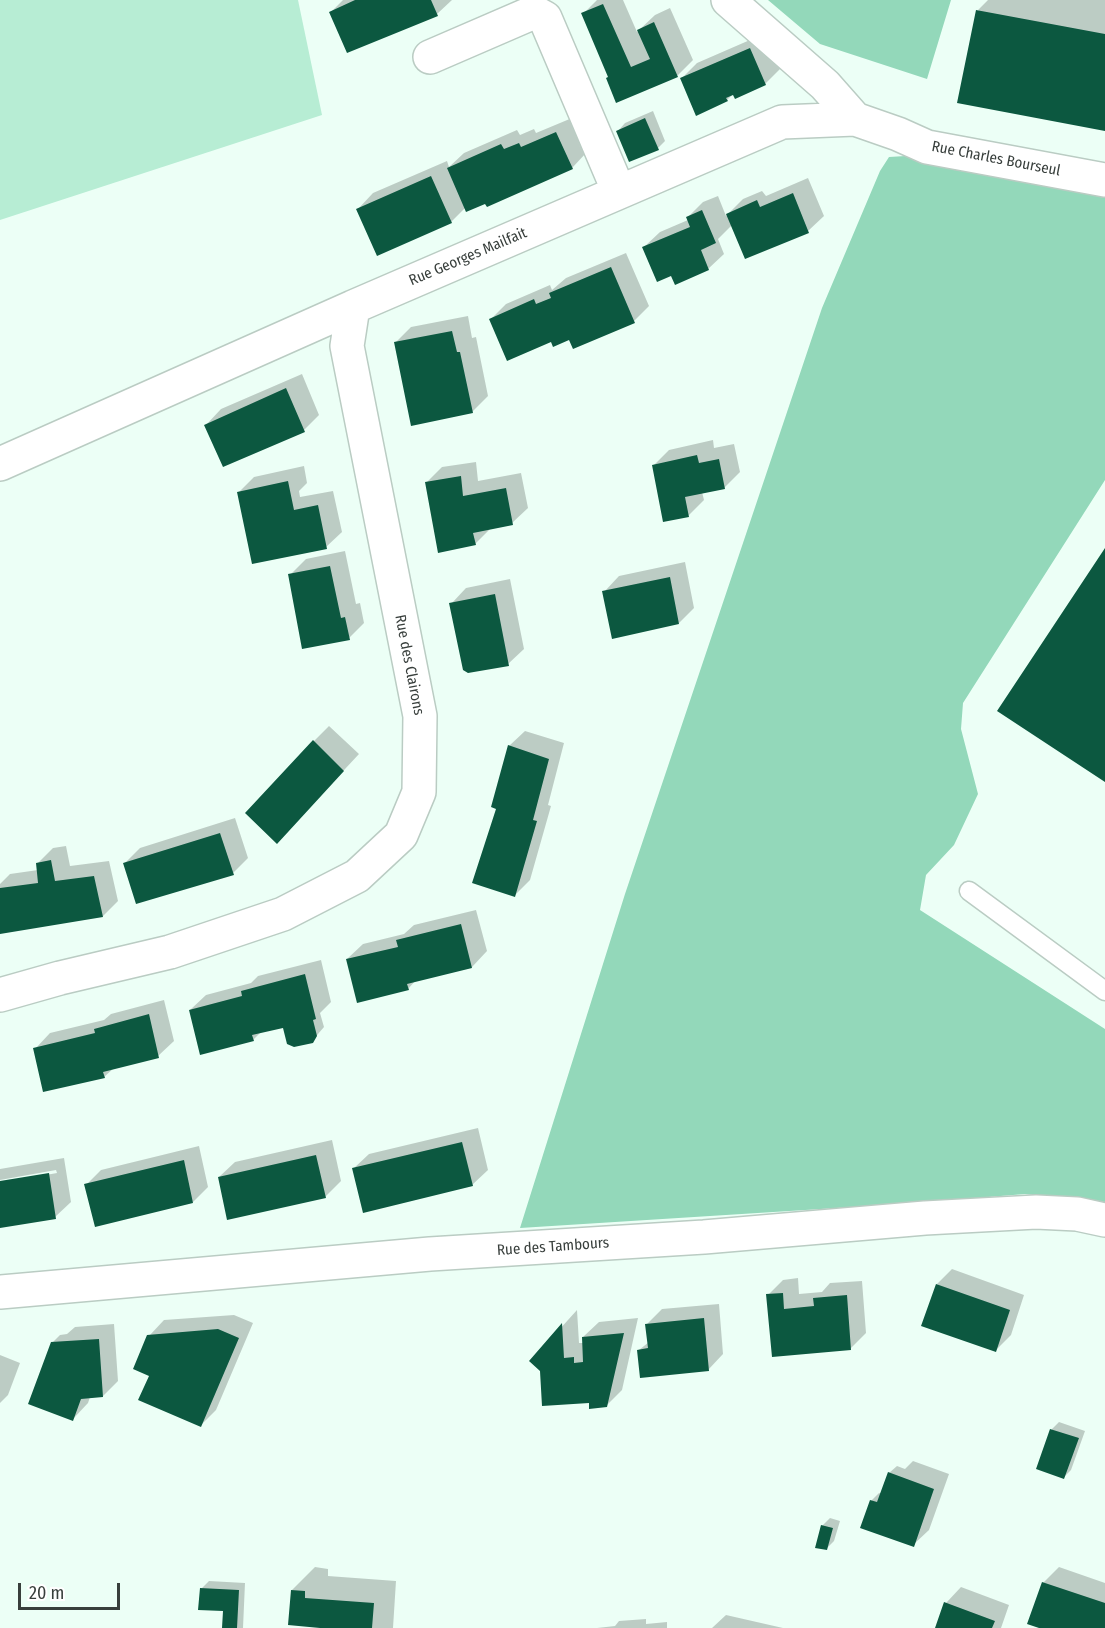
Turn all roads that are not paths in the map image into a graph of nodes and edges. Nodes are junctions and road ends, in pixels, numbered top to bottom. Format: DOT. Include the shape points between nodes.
graph roads {
  1 [pos="728,0"];
  2 [pos="430,57"];
  3 [pos="855,119"];
  4 [pos="1105,180"];
  5 [pos="619,192"];
  6 [pos="353,307"];
  7 [pos="0,464"];
  8 [pos="969,891"];
  9 [pos="1105,992"];
  10 [pos="0,995"];
  11 [pos="1105,1220"];
  12 [pos="0,1292"];
  1 -- 3 [label="street" via="825,85"];
  2 -- 5 [label="street" via="534,12 545,18"];
  3 -- 4 [label="street, Rue Charles Bourseul" via="927,147"];
  3 -- 5 [label="street, Rue Georges Mailfait" via="782,122"];
  5 -- 6 [label="street, Rue Georges Mailfait"];
  6 -- 7 [label="street, Rue Georges Mailfait"];
  6 -- 10 [label="street, Rue des Clairons" via="347,346 420,716 419,792 401,835 357,876 283,914 170,952"];
  8 -- 9 [label="lane"];
  11 -- 12 [label="street, Rue des Tambours" via="1036,1212 936,1217 704,1237 430,1254"];
}
